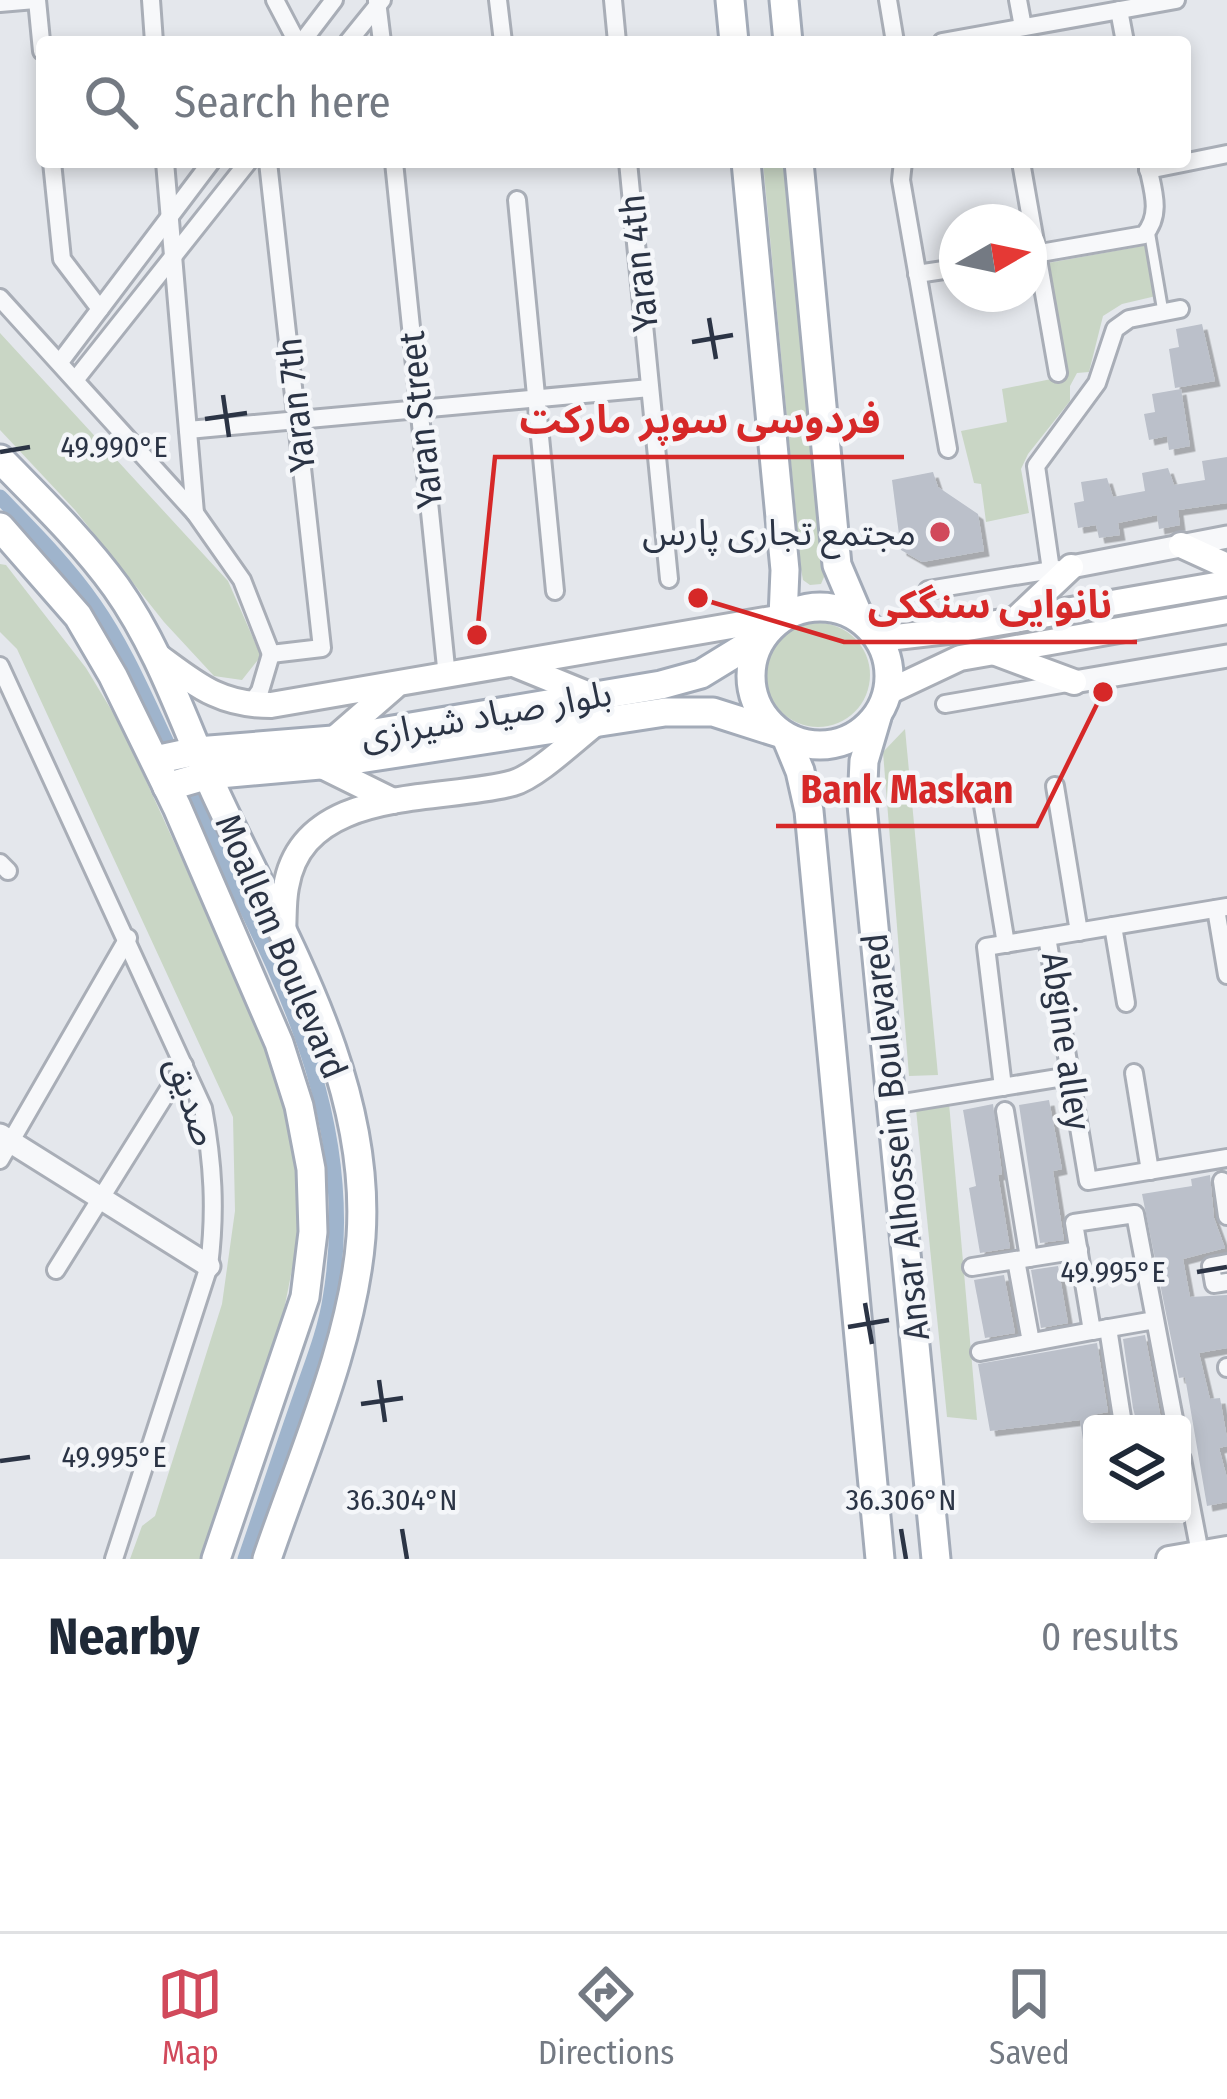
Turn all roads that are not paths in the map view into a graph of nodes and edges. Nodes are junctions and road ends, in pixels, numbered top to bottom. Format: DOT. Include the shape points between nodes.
graph roads {
  1 [pos="36,0"];
  2 [pos="151,0"];
  3 [pos="274,0"];
  4 [pos="334,0"];
  5 [pos="498,0"];
  6 [pos="613,0"];
  7 [pos="730,0"];
  8 [pos="784,0"];
  9 [pos="888,0"];
  10 [pos="1018,0"];
  11 [pos="1176,0"];
  12 [pos="379,2"];
  13 [pos="0,4"];
  14 [pos="1119,10"];
  15 [pos="1023,27"];
  16 [pos="40,36"];
  17 [pos="154,36"];
  18 [pos="295,36"];
  19 [pos="304,36"];
  20 [pos="352,36"];
  21 [pos="382,36"];
  22 [pos="502,36"];
  23 [pos="616,36"];
  24 [pos="733,36"];
  25 [pos="787,36"];
  26 [pos="894,36"];
  27 [pos="974,36"];
  28 [pos="1124,36"];
  29 [pos="1227,154"];
  30 [pos="1191,159"];
  31 [pos="53,168"];
  32 [pos="166,168"];
  33 [pos="207,168"];
  34 [pos="243,168"];
  35 [pos="269,168"];
  36 [pos="395,168"];
  37 [pos="629,168"];
  38 [pos="747,168"];
  39 [pos="800,168"];
  40 [pos="903,168"];
  41 [pos="1022,168"];
  42 [pos="1148,168"];
  43 [pos="518,200"];
  44 [pos="1026,204"];
  45 [pos="170,217"];
  46 [pos="1148,230"];
  47 [pos="1047,252"];
  48 [pos="173,254"];
  49 [pos="939,271"];
  50 [pos="917,274"];
  51 [pos="0,298"];
  52 [pos="100,309"];
  53 [pos="1172,311"];
  54 [pos="1045,312"];
  55 [pos="60,362"];
  56 [pos="1058,373"];
  57 [pos="76,379"];
  58 [pos="650,388"];
  59 [pos="535,399"];
  60 [pos="419,410"];
  61 [pos="297,421"];
  62 [pos="188,430"];
  63 [pos="948,449"];
  64 [pos="0,459"];
  65 [pos="195,513"];
  66 [pos="0,527"];
  67 [pos="1227,537"];
  68 [pos="1181,545"];
  69 [pos="0,555"];
  70 [pos="1227,566"];
  71 [pos="1061,568"];
  72 [pos="669,579"];
  73 [pos="52,583"];
  74 [pos="1227,583"];
  75 [pos="928,590"];
  76 [pos="555,591"];
  77 [pos="1227,611"];
  78 [pos="1016,620"];
  79 [pos="773,626"];
  80 [pos="869,629"];
  81 [pos="994,652"];
  82 [pos="155,654"];
  83 [pos="271,654"];
  84 [pos="1227,656"];
  85 [pos="516,664"];
  86 [pos="0,666"];
  87 [pos="447,677"];
  88 [pos="1074,682"];
  89 [pos="396,686"];
  90 [pos="882,704"];
  91 [pos="945,704"];
  92 [pos="250,705"];
  93 [pos="594,710"];
  94 [pos="783,735"];
  95 [pos="326,753"];
  96 [pos="155,760"];
  97 [pos="203,763"];
  98 [pos="1055,786"];
  99 [pos="167,787"];
  100 [pos="982,799"];
  101 [pos="393,801"];
  102 [pos="1222,908"];
  103 [pos="1113,926"];
  104 [pos="1079,932"];
  105 [pos="283,936"];
  106 [pos="1047,937"];
  107 [pos="128,938"];
  108 [pos="1006,944"];
  109 [pos="1227,975"];
  110 [pos="1126,1004"];
  111 [pos="184,1065"];
  112 [pos="1134,1073"];
  113 [pos="1070,1076"];
  114 [pos="1003,1087"];
  115 [pos="891,1105"];
  116 [pos="1005,1111"];
  117 [pos="4,1146"];
  118 [pos="1227,1158"];
  119 [pos="1150,1171"];
  120 [pos="1222,1181"];
  121 [pos="100,1198"];
  122 [pos="1227,1216"];
  123 [pos="1078,1250"];
  124 [pos="1022,1259"];
  125 [pos="1227,1263"];
  126 [pos="209,1266"];
  127 [pos="972,1267"];
  128 [pos="56,1270"];
  129 [pos="1227,1282"];
  130 [pos="1155,1320"];
  131 [pos="1100,1330"];
  132 [pos="1031,1342"];
  133 [pos="980,1352"];
  134 [pos="1121,1415"];
  135 [pos="1173,1415"];
  136 [pos="1191,1506"];
  137 [pos="1227,1549"];
  138 [pos="1200,1553"];
  139 [pos="938,1555"];
  140 [pos="114,1559"];
  141 [pos="216,1559"];
  142 [pos="267,1559"];
  143 [pos="880,1559"];
  144 [pos="1169,1559"];
  1 -- 13 [label="street"];
  1 -- 16 [label="street"];
  2 -- 17 [label="street"];
  3 -- 18 [label="street"];
  4 -- 19 [label="street"];
  5 -- 22 [label="street"];
  6 -- 23 [label="street"];
  7 -- 24 [label="main road"];
  8 -- 25 [label="main road"];
  9 -- 26 [label="street"];
  10 -- 15 [label="street"];
  11 -- 14 [label="street"];
  12 -- 20 [label="street"];
  12 -- 21 [label="street"];
  14 -- 15 [label="street"];
  14 -- 28 [label="street"];
  15 -- 27 [label="street"];
  29 -- 30 [label="street"];
  31 -- 52 [label="street" via="62,259"];
  32 -- 45 [label="street"];
  33 -- 45 [label="street"];
  34 -- 48 [label="street"];
  35 -- 61 [label="street, Yaran 7th"];
  36 -- 60 [label="street, Yaran Street"];
  37 -- 58 [label="street, Yaran 4th"];
  38 -- 79 [label="main road" via="785,570"];
  39 -- 80 [label="main road" via="837,566"];
  40 -- 50 [label="street"];
  41 -- 44 [label="street"];
  42 -- 46 [label="street" via="1156,211"];
  43 -- 59 [label="street"];
  45 -- 48 [label="street"];
  45 -- 52 [label="street"];
  46 -- 47 [label="street"];
  46 -- 53 [label="lane"];
  48 -- 57 [label="street"];
  48 -- 62 [label="street"];
  49 -- 50 [label="street"];
  50 -- 63 [label="street"];
  51 -- 55 [label="street"];
  52 -- 55 [label="street"];
  53 -- 71 [label="street" via="1115,329 1097,383 1036,466"];
  54 -- 56 [label="street"];
  55 -- 57 [label="street"];
  57 -- 65 [label="street"];
  58 -- 59 [label="street"];
  58 -- 72 [label="street, Yaran 4th"];
  59 -- 60 [label="street"];
  59 -- 76 [label="street"];
  60 -- 61 [label="street"];
  60 -- 87 [label="street, Yaran Street"];
  61 -- 62 [label="street"];
  61 -- 83 [label="street, Yaran 7th" via="322,648"];
  62 -- 65 [label="street"];
  64 -- 82 [label="main road, Moallem Boulevard" via="117,589"];
  65 -- 83 [label="street" via="242,580"];
  66 -- 73 [label="main road, Moallem Boulevard"];
  67 -- 68 [label="street"];
  68 -- 70 [label="main road"];
  68 -- 71 [label="street"];
  69 -- 73 [label="street"];
  71 -- 75 [label="street"];
  71 -- 78 [label="main road"];
  73 -- 96 [label="main road, Moallem Boulevard"];
  74 -- 78 [label="main road"];
  77 -- 81 [label="main road"];
  78 -- 80 [label="main road"];
  79 -- 80 [label="main road" via="822,606"];
  79 -- 85 [label="main road" via="751,620"];
  79 -- 93 [label="main road, بلوار صیاد شیرازی" via="701,674"];
  79 -- 94 [label="main road" via="750,677 764,718"];
  80 -- 90 [label="main road" via="890,674"];
  81 -- 88 [label="main road"];
  81 -- 90 [label="main road" via="929,669"];
  82 -- 92 [label="main road" via="209,693"];
  82 -- 97 [label="main road, Moallem Boulevard"];
  83 -- 92 [label="street"];
  84 -- 88 [label="street"];
  85 -- 87 [label="main road"];
  85 -- 93 [label="main road"];
  86 -- 107 [label="street, صدیق"];
  87 -- 89 [label="main road"];
  88 -- 91 [label="street"];
  89 -- 92 [label="main road"];
  89 -- 95 [label="main road"];
  90 -- 94 [label="main road" via="855,736 828,746"];
  90 -- 115 [label="main road, Ansar Alhossein Boulevared" via="864,761 862,805"];
  93 -- 94 [label="main road, بلوار صیاد شیرازی" via="713,712"];
  93 -- 95 [label="main road, بلوار صیاد شیرازی"];
  93 -- 101 [label="main road" via="518,782"];
  94 -- 143 [label="main road, Ansar Alhossein Boulevared" via="808,811"];
  95 -- 97 [label="main road, بلوار صیاد شیرازی"];
  95 -- 101 [label="main road"];
  96 -- 97 [label="main road"];
  96 -- 99 [label="main road, Moallem Boulevard"];
  97 -- 99 [label="main road"];
  97 -- 105 [label="main road, Moallem Boulevard"];
  98 -- 104 [label="street"];
  99 -- 141 [label="main road, Moallem Boulevard" via="280,1042 311,1169 305,1297"];
  100 -- 108 [label="street"];
  101 -- 105 [label="main road" via="338,818 296,858"];
  102 -- 103 [label="street, Abgine alley"];
  102 -- 109 [label="street"];
  103 -- 104 [label="street, Abgine alley"];
  103 -- 110 [label="street"];
  104 -- 106 [label="street, Abgine alley"];
  105 -- 142 [label="main road, Moallem Boulevard" via="345,1095 359,1164 361,1234 351,1308"];
  106 -- 108 [label="street"];
  106 -- 113 [label="street, Abgine alley"];
  107 -- 111 [label="street, صدیق"];
  107 -- 117 [label="street"];
  108 -- 114 [label="street" via="986,947"];
  111 -- 121 [label="street"];
  111 -- 126 [label="street, صدیق" via="203,1108 214,1172"];
  112 -- 119 [label="street"];
  113 -- 114 [label="street"];
  113 -- 119 [label="street, Abgine alley" via="1088,1181"];
  114 -- 115 [label="street"];
  115 -- 139 [label="main road, Ansar Alhossein Boulevared"];
  116 -- 124 [label="street"];
  117 -- 121 [label="street"];
  118 -- 119 [label="street, Abgine alley"];
  120 -- 122 [label="street"];
  121 -- 126 [label="street"];
  121 -- 128 [label="street"];
  123 -- 124 [label="street"];
  123 -- 130 [label="street" via="1074,1223 1135,1214"];
  123 -- 131 [label="street"];
  124 -- 127 [label="street"];
  124 -- 132 [label="street"];
  125 -- 129 [label="street" via="1211,1266 1214,1284"];
  126 -- 140 [label="street, صدیق"];
  130 -- 131 [label="street"];
  130 -- 135 [label="street"];
  131 -- 132 [label="street"];
  131 -- 134 [label="street"];
  132 -- 133 [label="street"];
  136 -- 138 [label="street"];
  137 -- 138 [label="main road"];
  138 -- 144 [label="main road"];
}
